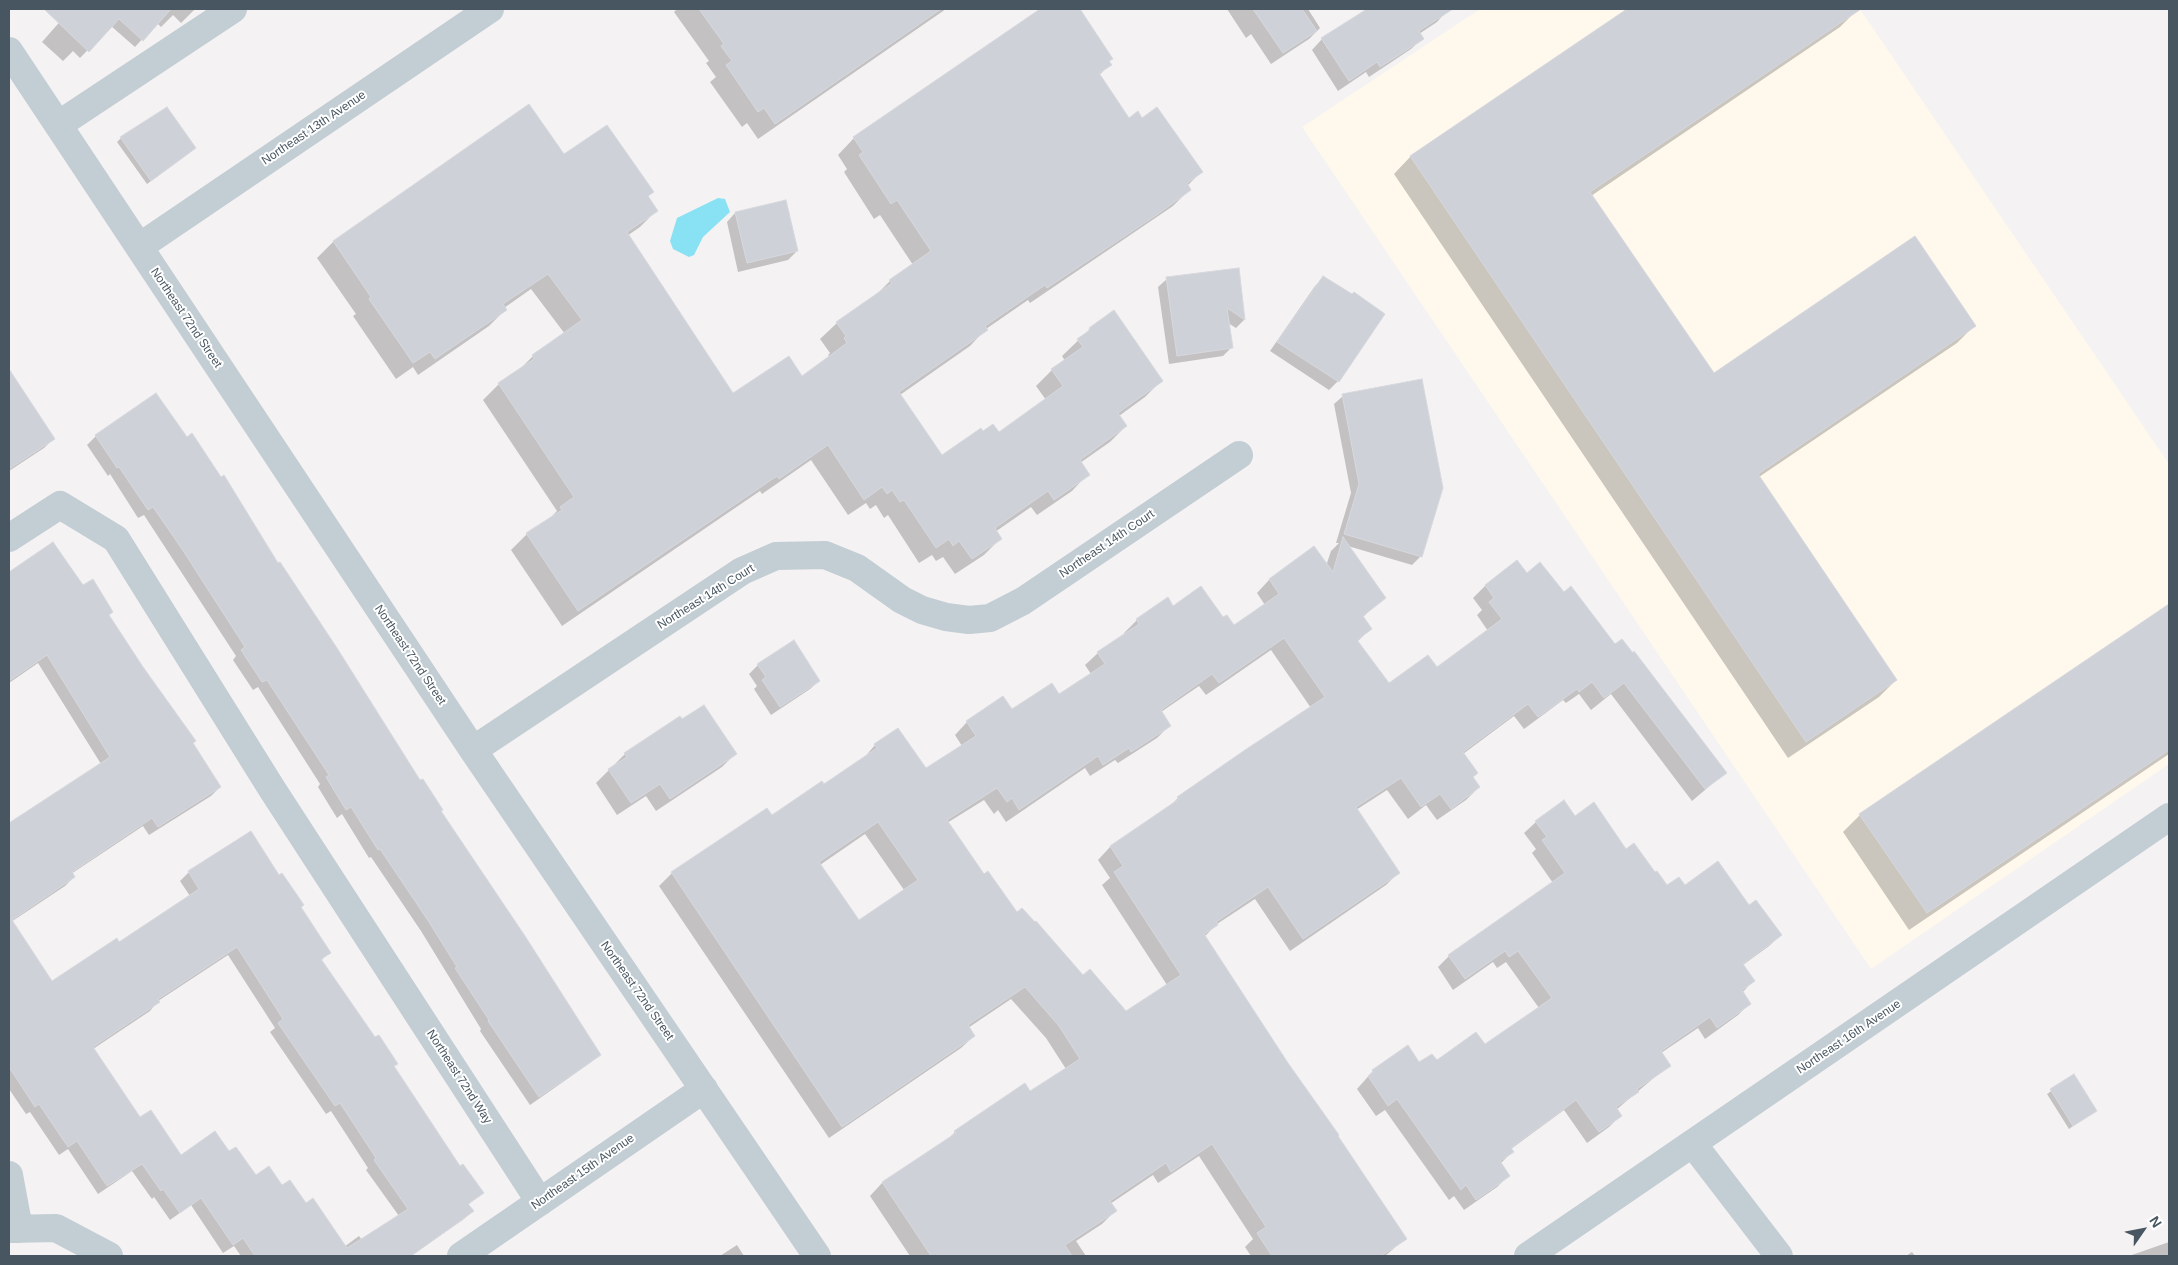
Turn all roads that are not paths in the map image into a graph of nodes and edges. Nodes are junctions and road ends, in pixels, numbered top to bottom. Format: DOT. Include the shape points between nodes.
graph roads {
  1 [pos="233,9"];
  2 [pos="490,9"];
  3 [pos="9,51"];
  4 [pos="58,125"];
  5 [pos="139,247"];
  6 [pos="1239,455"];
  7 [pos="9,538"];
  8 [pos="473,750"];
  9 [pos="2169,817"];
  10 [pos="704,1088"];
  11 [pos="1693,1144"];
  12 [pos="9,1175"];
  13 [pos="540,1202"];
  14 [pos="14,1229"];
  15 [pos="109,1256"];
  16 [pos="461,1256"];
  17 [pos="817,1256"];
  18 [pos="1528,1256"];
  19 [pos="1778,1256"];
  1 -- 4 [label="street"];
  2 -- 5 [label="street, Northeast 13th Avenue"];
  3 -- 4 [label="street, Northeast 72nd Street"];
  4 -- 5 [label="street, Northeast 72nd Street"];
  5 -- 8 [label="street, Northeast 72nd Street"];
  6 -- 8 [label="street, Northeast 14th Court" via="1023,601 990,618 969,620 922,610 856,568 825,556 776,556 742,571"];
  7 -- 13 [label="street, Northeast 72nd Way" via="60,505 116,539 272,789"];
  8 -- 10 [label="street, Northeast 72nd Street"];
  9 -- 11 [label="street, Northeast 16th Avenue"];
  10 -- 13 [label="street, Northeast 15th Avenue"];
  10 -- 17 [label="street, Northeast 72nd Street"];
  11 -- 18 [label="street, Northeast 16th Avenue"];
  11 -- 19 [label="street"];
  12 -- 14 [label="street"];
  13 -- 16 [label="street, Northeast 15th Avenue"];
  14 -- 15 [label="street" via="56,1228"];
}
